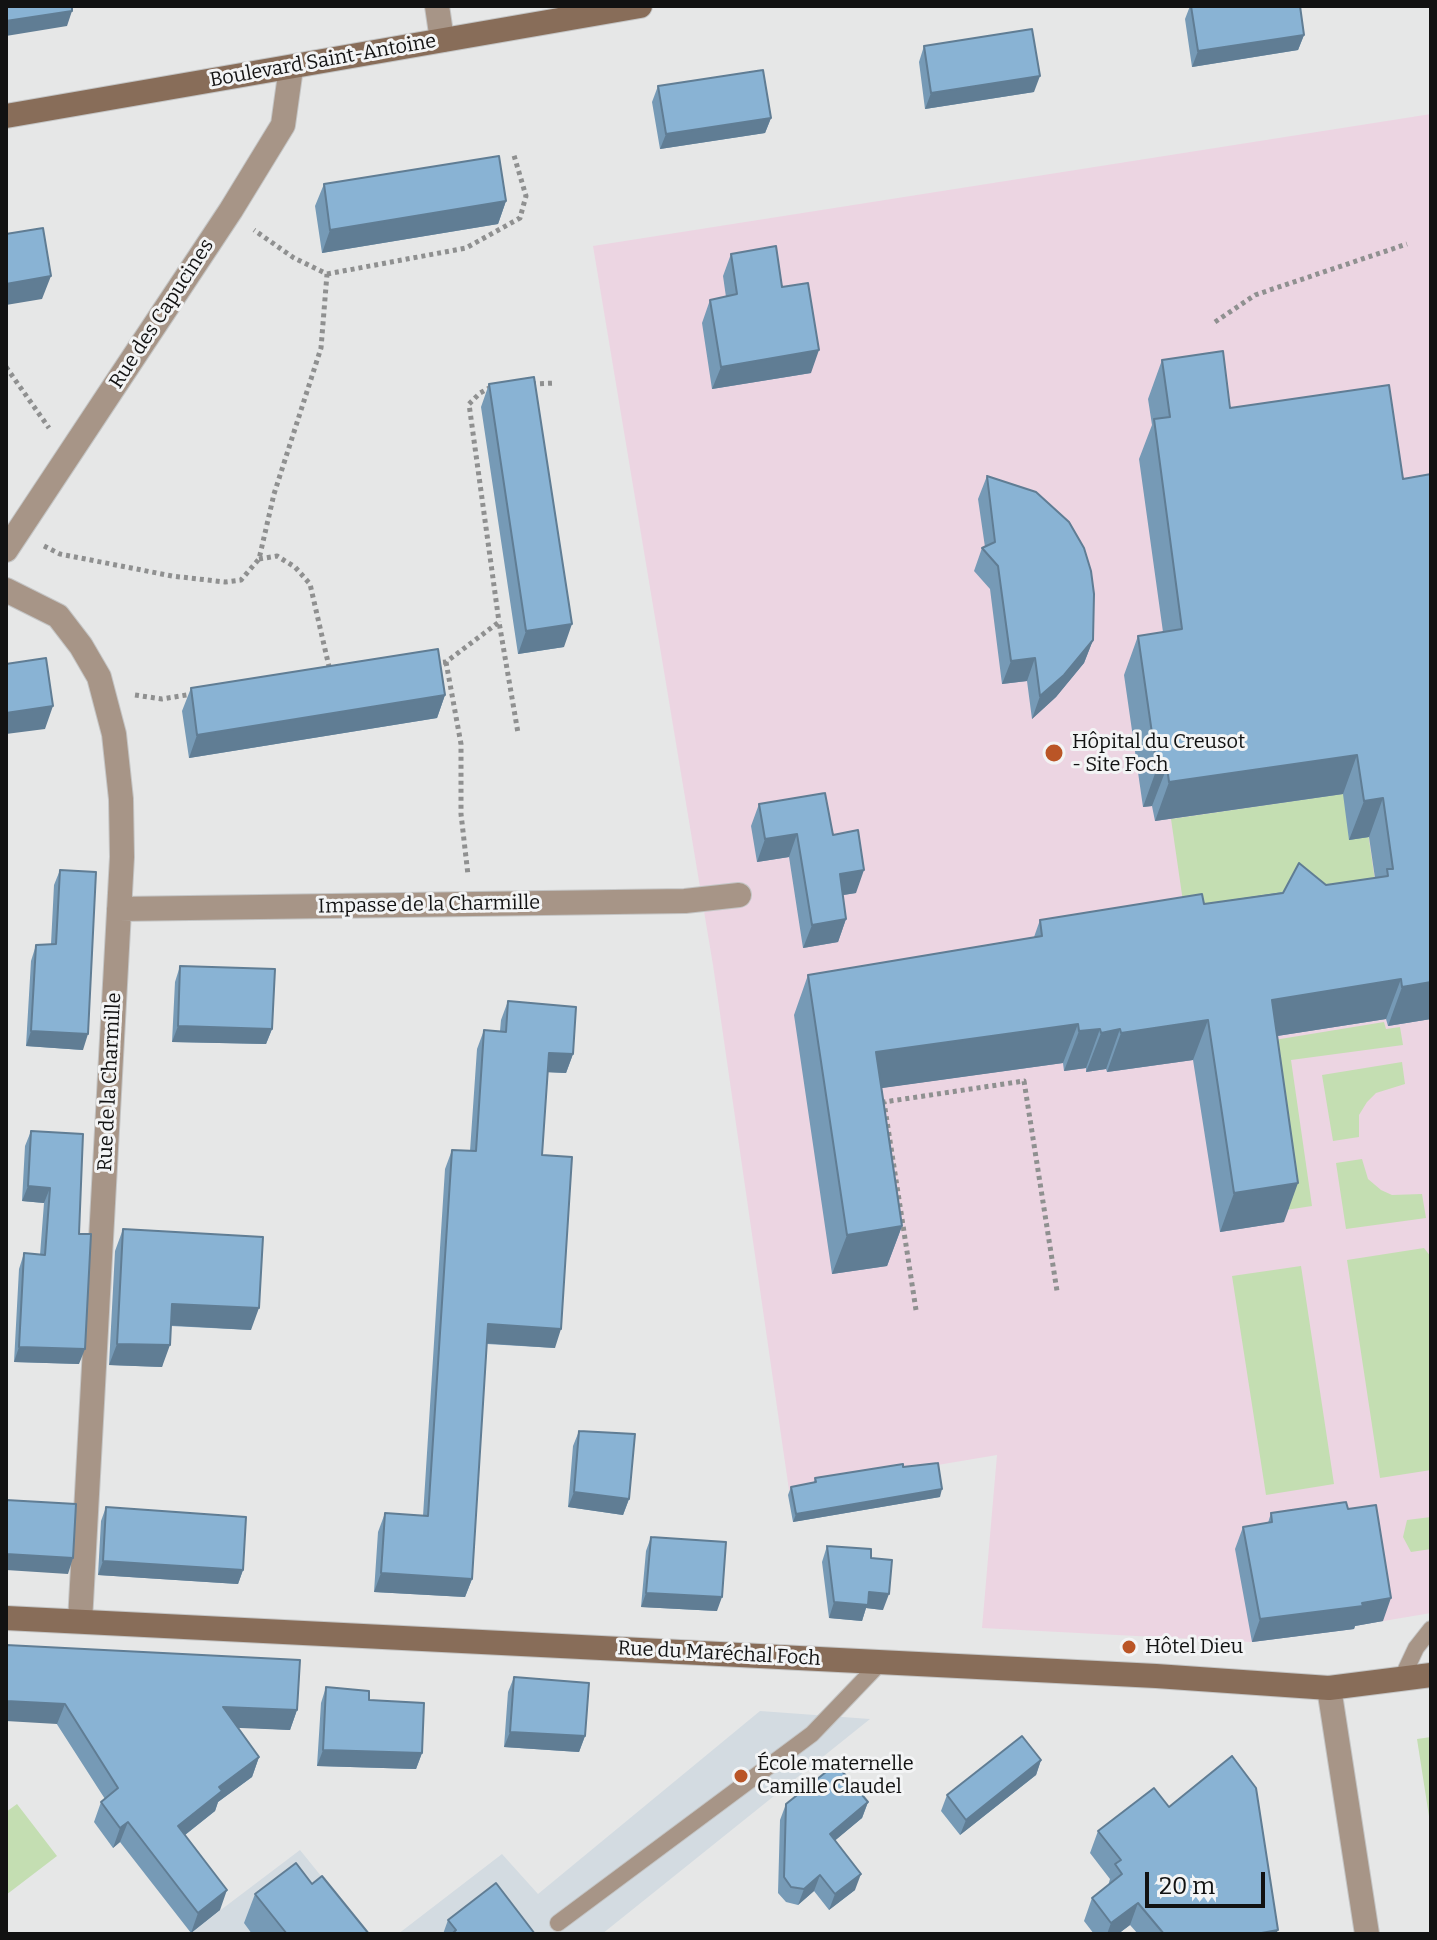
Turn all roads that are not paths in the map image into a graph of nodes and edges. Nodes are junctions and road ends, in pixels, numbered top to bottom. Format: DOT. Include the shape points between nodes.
graph roads {
  1 [pos="437,6"];
  2 [pos="640,6"];
  3 [pos="442,40"];
  4 [pos="291,68"];
  5 [pos="6,116"];
  6 [pos="12,541"];
  7 [pos="6,590"];
  8 [pos="739,895"];
  9 [pos="119,909"];
  10 [pos="6,1618"];
  11 [pos="80,1621"];
  12 [pos="1431,1629"];
  13 [pos="881,1662"];
  14 [pos="1431,1675"];
  15 [pos="1401,1680"];
  16 [pos="1329,1688"];
  17 [pos="558,1923"];
  18 [pos="1367,1934"];
  1 -- 3 [label="street"];
  2 -- 3 [label="main road, Boulevard Saint-Antoine"];
  3 -- 4 [label="main road, Boulevard Saint-Antoine"];
  4 -- 5 [label="main road, Boulevard Saint-Antoine"];
  4 -- 6 [label="street, Rue des Capucines" via="283,125"];
  7 -- 9 [label="street, Rue de la Charmille" via="58,616 99,677 114,734 121,799"];
  8 -- 9 [label="street, Impasse de la Charmille" via="685,901"];
  9 -- 11 [label="street, Rue de la Charmille"];
  10 -- 11 [label="main road, Rue du Maréchal Foch"];
  11 -- 13 [label="main road, Rue du Maréchal Foch"];
  12 -- 15 [label="lane"];
  13 -- 16 [label="main road, Rue du Maréchal Foch"];
  13 -- 17 [label="lane" via="812,1734"];
  14 -- 15 [label="main road, Rue du Maréchal Foch"];
  15 -- 16 [label="main road, Rue du Maréchal Foch"];
  16 -- 18 [label="street"];
}
